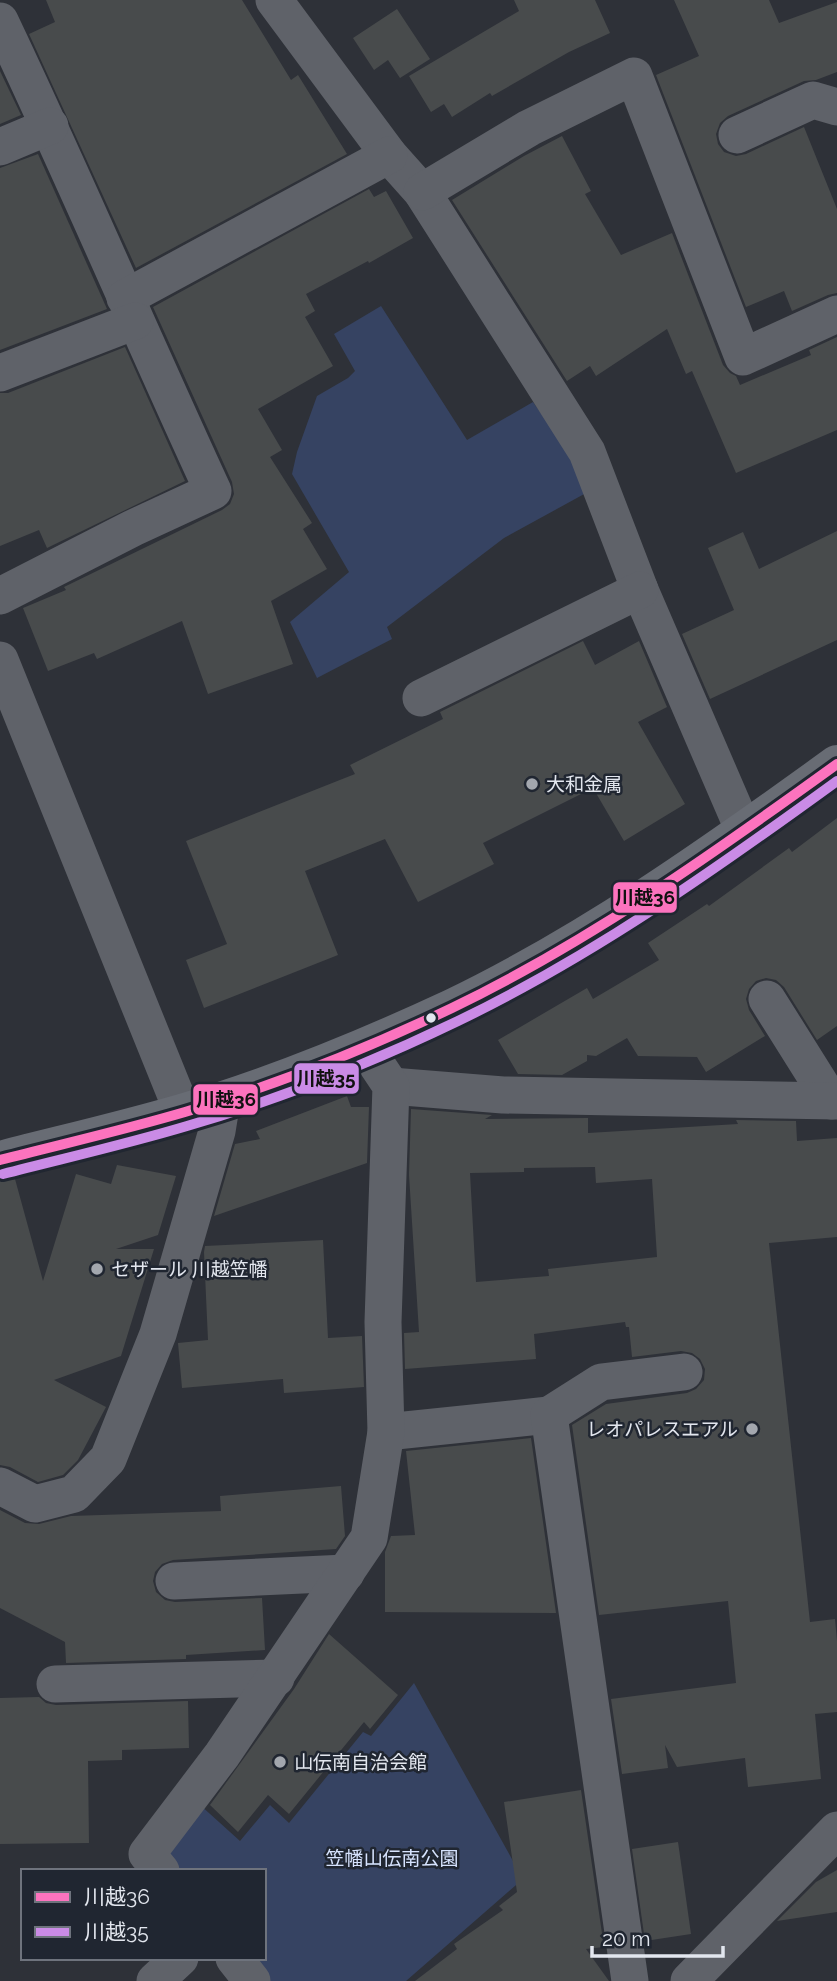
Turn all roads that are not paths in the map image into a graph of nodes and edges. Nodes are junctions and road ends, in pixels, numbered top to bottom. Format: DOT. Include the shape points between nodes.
graph roads {
  1 [pos="274,0"];
  2 [pos="0,21"];
  3 [pos="837,107"];
  4 [pos="50,126"];
  5 [pos="737,135"];
  6 [pos="0,148"];
  7 [pos="389,155"];
  8 [pos="422,192"];
  9 [pos="130,310"];
  10 [pos="837,314"];
  11 [pos="0,373"];
  12 [pos="640,590"];
  13 [pos="0,596"];
  14 [pos="0,660"];
  15 [pos="421,698"];
  16 [pos="837,764"];
  17 [pos="744,831"];
  18 [pos="767,999"];
  19 [pos="365,1047"];
  20 [pos="391,1086"];
  21 [pos="222,1100"];
  22 [pos="834,1101"];
  23 [pos="183,1113"];
  24 [pos="0,1160"];
  25 [pos="684,1372"];
  26 [pos="549,1415"];
  27 [pos="386,1432"];
  28 [pos="0,1486"];
  29 [pos="345,1573"];
  30 [pos="174,1581"];
  31 [pos="276,1678"];
  32 [pos="55,1684"];
  33 [pos="835,1837"];
  34 [pos="159,1869"];
  35 [pos="178,1960"];
  36 [pos="236,1960"];
  37 [pos="155,1981"];
  38 [pos="252,1981"];
  39 [pos="630,1981"];
  40 [pos="689,1981"];
  1 -- 7 [label="street"];
  2 -- 4 [label="street"];
  3 -- 5 [label="street" via="814,100"];
  4 -- 6 [label="street"];
  4 -- 9 [label="street"];
  7 -- 8 [label="street"];
  7 -- 9 [label="street"];
  8 -- 10 [label="street" via="529,128 634,76 743,357"];
  8 -- 12 [label="street" via="587,452"];
  9 -- 11 [label="street"];
  9 -- 13 [label="street" via="213,491"];
  12 -- 15 [label="street"];
  12 -- 17 [label="street"];
  14 -- 23 [label="street"];
  16 -- 17 [label="main road"];
  17 -- 19 [label="main road" via="626,911 535,964"];
  18 -- 22 [label="street"];
  19 -- 20 [label="street"];
  19 -- 21 [label="main road"];
  20 -- 22 [label="street" via="502,1095"];
  20 -- 27 [label="street" via="383,1322"];
  21 -- 23 [label="main road"];
  21 -- 28 [label="street" via="218,1131 159,1334 108,1459 74,1493 35,1504"];
  23 -- 24 [label="main road"];
  25 -- 26 [label="street" via="601,1382"];
  26 -- 27 [label="street"];
  26 -- 39 [label="street"];
  27 -- 29 [label="street" via="369,1538"];
  29 -- 30 [label="street"];
  29 -- 31 [label="street"];
  31 -- 32 [label="street"];
  31 -- 34 [label="street" via="147,1854"];
  33 -- 40 [label="street"];
  35 -- 37 [label="street"];
  36 -- 38 [label="street"];
}
